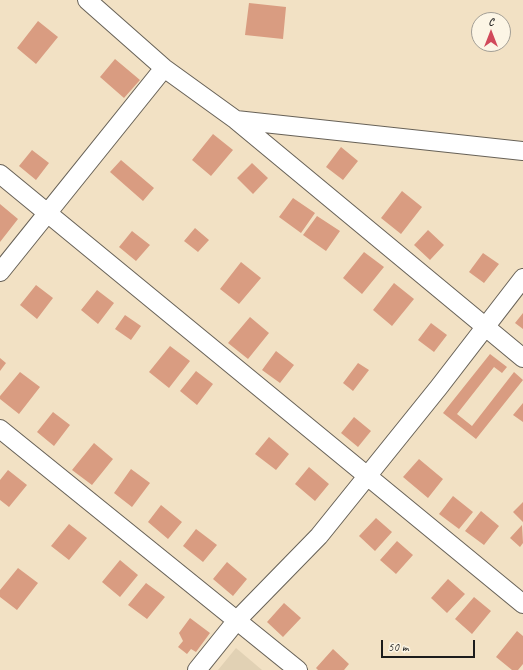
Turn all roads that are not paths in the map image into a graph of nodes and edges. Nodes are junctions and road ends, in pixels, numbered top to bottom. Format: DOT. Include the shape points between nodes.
graph roads {
  1 [pos="87,0"];
  2 [pos="164,68"];
  3 [pos="236,120"];
  4 [pos="523,151"];
  5 [pos="0,174"];
  6 [pos="48,213"];
  7 [pos="0,272"];
  8 [pos="523,278"];
  9 [pos="484,327"];
  10 [pos="523,358"];
  11 [pos="0,428"];
  12 [pos="368,476"];
  13 [pos="523,604"];
  14 [pos="238,619"];
  15 [pos="197,670"];
  16 [pos="298,670"];
  1 -- 2 [label="street"];
  2 -- 3 [label="street"];
  2 -- 6 [label="street"];
  3 -- 4 [label="street"];
  3 -- 9 [label="street"];
  5 -- 6 [label="street"];
  6 -- 7 [label="street"];
  6 -- 12 [label="street"];
  8 -- 9 [label="street"];
  9 -- 10 [label="street"];
  9 -- 12 [label="street"];
  11 -- 14 [label="street"];
  12 -- 13 [label="street"];
  12 -- 14 [label="street" via="319,536"];
  14 -- 15 [label="street"];
  14 -- 16 [label="street"];
}
